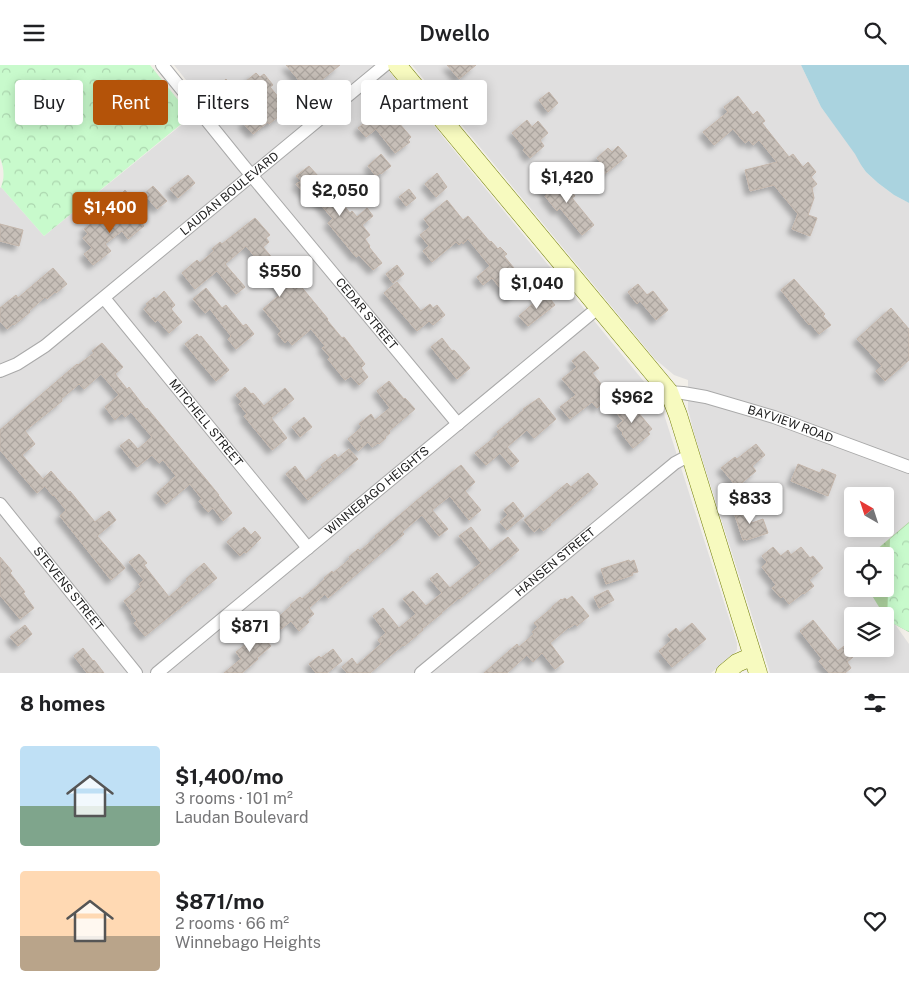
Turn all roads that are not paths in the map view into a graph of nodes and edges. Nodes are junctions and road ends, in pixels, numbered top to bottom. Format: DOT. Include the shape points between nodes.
graph roads {
  1 [pos="162,65"];
  2 [pos="385,65"];
  3 [pos="398,65"];
  4 [pos="251,175"];
  5 [pos="104,298"];
  6 [pos="599,307"];
  7 [pos="0,371"];
  8 [pos="669,392"];
  9 [pos="458,424"];
  10 [pos="690,455"];
  11 [pos="909,467"];
  12 [pos="0,504"];
  13 [pos="308,548"];
  14 [pos="755,665"];
  15 [pos="136,673"];
  16 [pos="157,673"];
  17 [pos="421,673"];
  18 [pos="725,673"];
  1 -- 4 [label="street, CEDAR STREET"];
  2 -- 4 [label="street, LAUDAN BOULEVARD"];
  3 -- 6 [label="main road"];
  4 -- 5 [label="street, LAUDAN BOULEVARD"];
  4 -- 9 [label="street, CEDAR STREET"];
  5 -- 7 [label="street, LAUDAN BOULEVARD" via="39,350"];
  5 -- 13 [label="street, MITCHELL STREET"];
  6 -- 8 [label="main road"];
  6 -- 9 [label="street, WINNEBAGO HEIGHTS"];
  8 -- 10 [label="main road"];
  8 -- 11 [label="street, BAYVIEW ROAD" via="690,393 774,417"];
  9 -- 13 [label="street, WINNEBAGO HEIGHTS"];
  10 -- 14 [label="main road"];
  10 -- 17 [label="street, HANSEN STREET" via="675,463"];
  12 -- 15 [label="street, STEVENS STREET"];
  13 -- 16 [label="street, WINNEBAGO HEIGHTS"];
  14 -- 18 [label="main road" via="738,663"];
}
